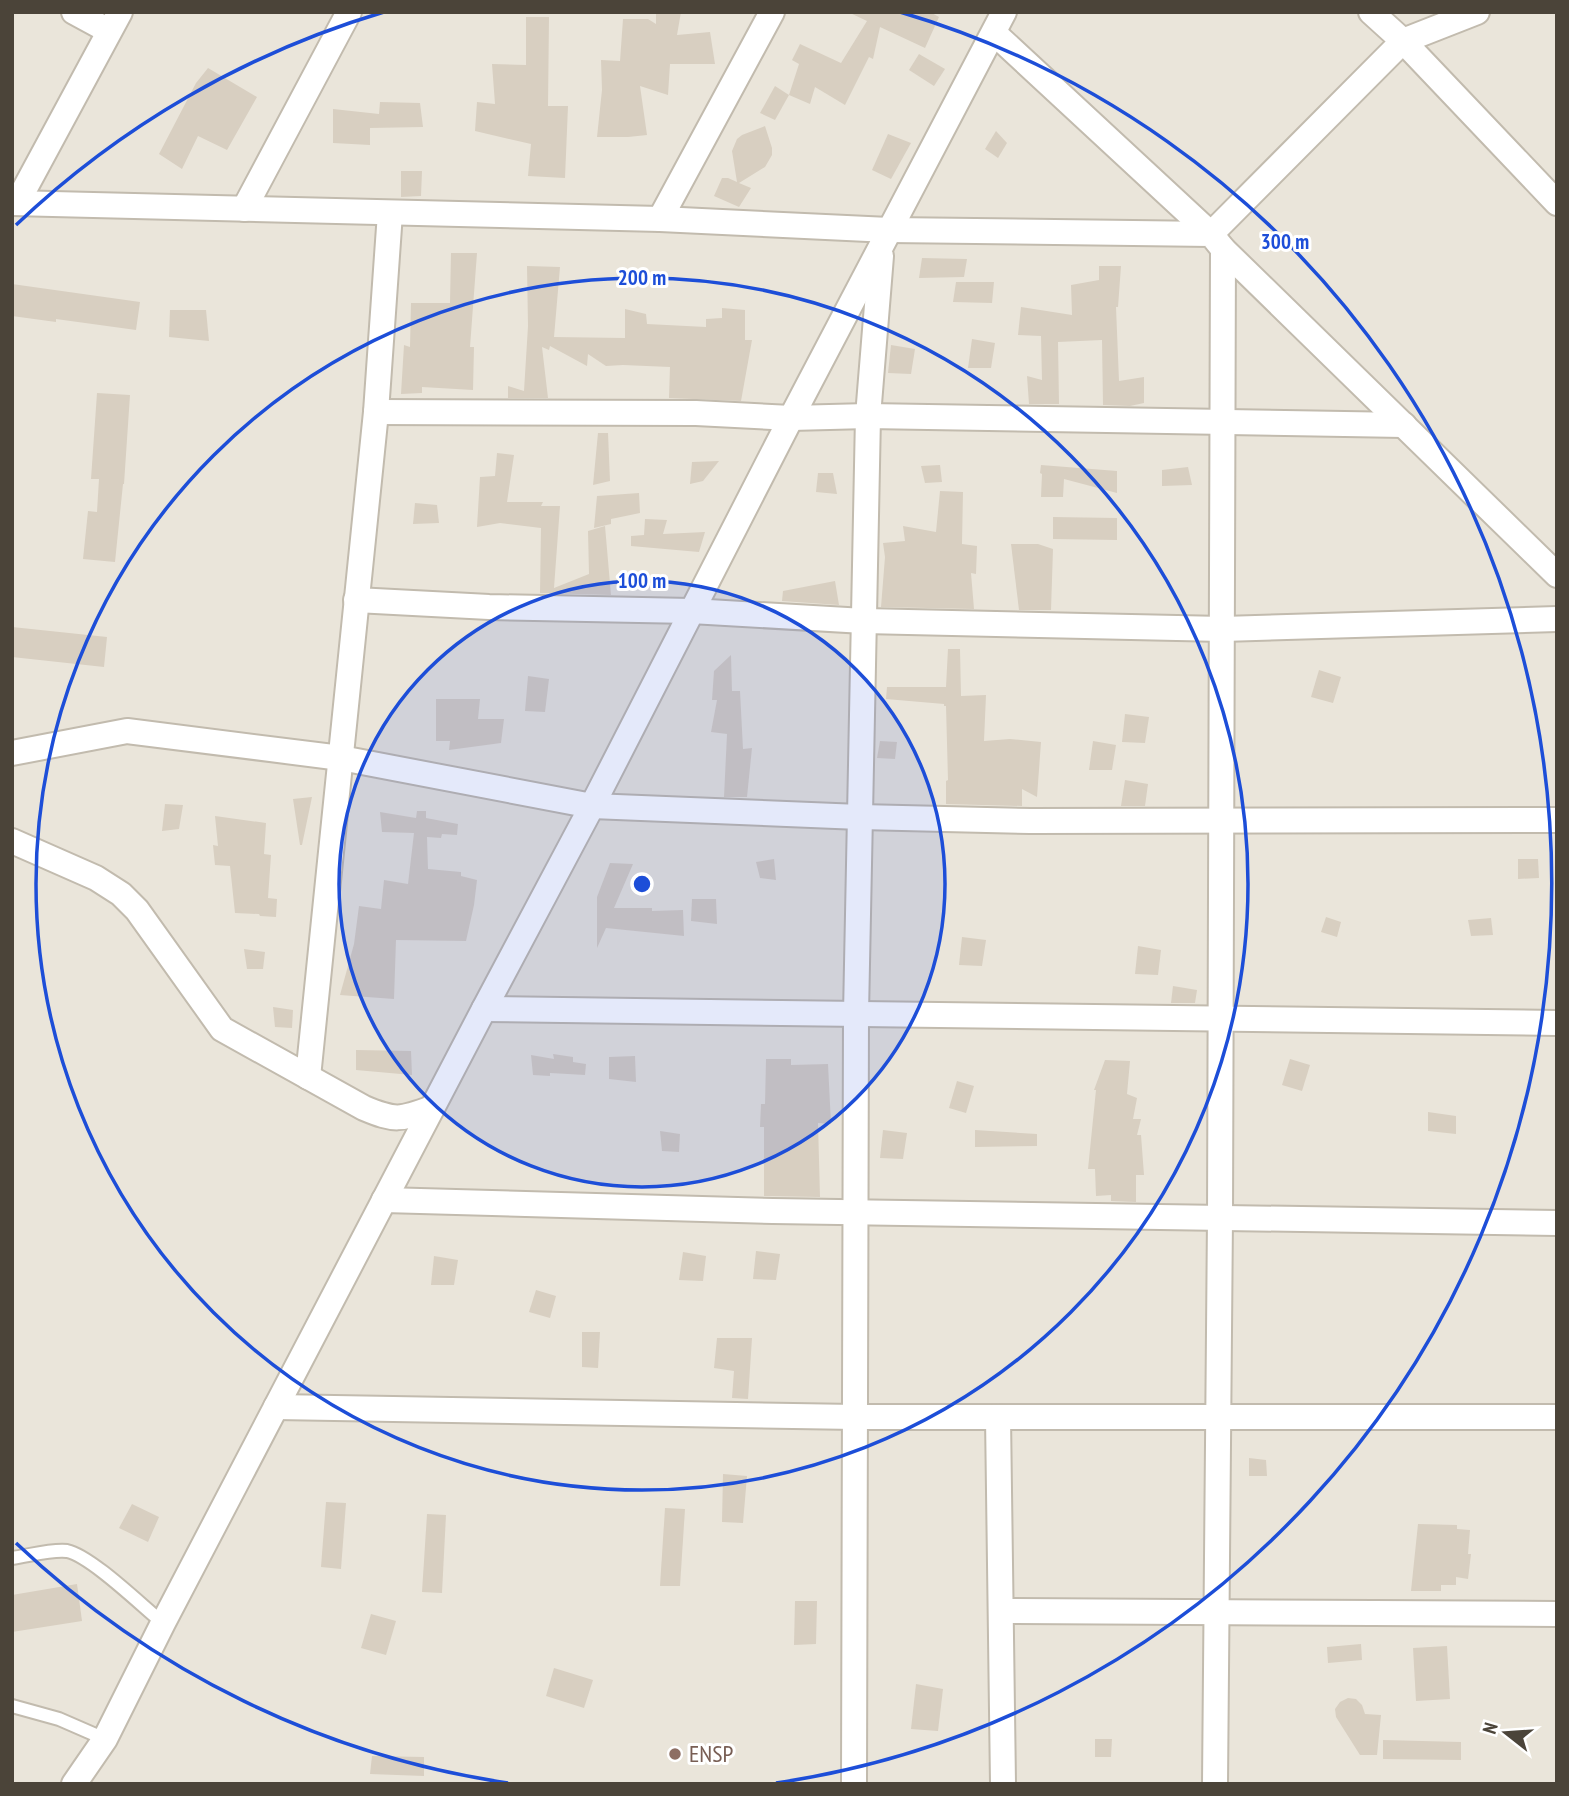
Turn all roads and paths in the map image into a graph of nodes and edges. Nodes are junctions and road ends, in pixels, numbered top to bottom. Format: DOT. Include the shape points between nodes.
graph roads {
  1 [pos="74,12"];
  2 [pos="349,12"];
  3 [pos="772,12"];
  4 [pos="1371,12"];
  5 [pos="1430,12"];
  6 [pos="1477,12"];
  7 [pos="115,22"];
  8 [pos="999,23"];
  9 [pos="1403,41"];
  10 [pos="15,203"];
  11 [pos="1557,203"];
  12 [pos="244,209"];
  13 [pos="390,213"];
  14 [pos="660,219"];
  15 [pos="886,237"];
  16 [pos="1217,241"];
  17 [pos="376,412"];
  18 [pos="868,416"];
  19 [pos="791,418"];
  20 [pos="1223,422"];
  21 [pos="1404,425"];
  22 [pos="1557,575"];
  23 [pos="356,600"];
  24 [pos="691,611"];
  25 [pos="1557,619"];
  26 [pos="864,621"];
  27 [pos="1223,629"];
  28 [pos="12,753"];
  29 [pos="341,758"];
  30 [pos="592,806"];
  31 [pos="860,817"];
  32 [pos="1557,820"];
  33 [pos="1221,822"];
  34 [pos="12,841"];
  35 [pos="484,1009"];
  36 [pos="856,1014"];
  37 [pos="1221,1018"];
  38 [pos="1557,1023"];
  39 [pos="308,1077"];
  40 [pos="432,1108"];
  41 [pos="384,1200"];
  42 [pos="856,1212"];
  43 [pos="1220,1218"];
  44 [pos="1557,1223"];
  45 [pos="276,1407"];
  46 [pos="856,1417"];
  47 [pos="998,1417"];
  48 [pos="1218,1417"];
  49 [pos="1557,1417"];
  50 [pos="12,1558"];
  51 [pos="1001,1611"];
  52 [pos="1216,1612"];
  53 [pos="1557,1614"];
  54 [pos="163,1623"];
  55 [pos="12,1706"];
  56 [pos="105,1739"];
  57 [pos="74,1784"];
  58 [pos="854,1784"];
  59 [pos="1003,1784"];
  60 [pos="1215,1784"];
  1 -- 7 [label="street"];
  2 -- 12 [label="street"];
  3 -- 14 [label="street"];
  4 -- 9 [label="street"];
  5 -- 9 [label="street"];
  6 -- 9 [label="street"];
  7 -- 10 [label="street"];
  8 -- 15 [label="street"];
  8 -- 16 [label="street"];
  9 -- 11 [label="street"];
  9 -- 16 [label="street"];
  10 -- 12 [label="street"];
  12 -- 13 [label="street"];
  13 -- 14 [label="street"];
  13 -- 17 [label="street"];
  14 -- 15 [label="street"];
  15 -- 16 [label="street"];
  15 -- 18 [label="street"];
  15 -- 19 [label="street"];
  16 -- 20 [label="street"];
  16 -- 21 [label="street"];
  17 -- 19 [label="street" via="696,413"];
  17 -- 23 [label="street"];
  18 -- 19 [label="street"];
  18 -- 20 [label="street"];
  18 -- 26 [label="street"];
  19 -- 24 [label="street"];
  20 -- 21 [label="street"];
  20 -- 27 [label="street"];
  21 -- 22 [label="street"];
  23 -- 24 [label="street"];
  23 -- 29 [label="street"];
  24 -- 26 [label="street"];
  24 -- 30 [label="street"];
  25 -- 27 [label="street"];
  26 -- 27 [label="street"];
  26 -- 31 [label="street"];
  27 -- 33 [label="street"];
  28 -- 29 [label="street" via="127,731"];
  29 -- 30 [label="street"];
  29 -- 39 [label="street"];
  30 -- 31 [label="street"];
  30 -- 35 [label="street"];
  31 -- 33 [label="street"];
  31 -- 36 [label="street"];
  32 -- 33 [label="street"];
  33 -- 37 [label="street"];
  34 -- 39 [label="street" via="121,894 222,1029"];
  35 -- 36 [label="street"];
  35 -- 40 [label="street"];
  36 -- 37 [label="street"];
  36 -- 42 [label="street"];
  37 -- 38 [label="street"];
  37 -- 43 [label="street"];
  39 -- 40 [label="street" via="387,1117 408,1117"];
  40 -- 41 [label="street"];
  41 -- 42 [label="street"];
  41 -- 45 [label="street"];
  42 -- 43 [label="street"];
  42 -- 46 [label="street"];
  43 -- 44 [label="street"];
  43 -- 48 [label="street"];
  45 -- 46 [label="street"];
  45 -- 54 [label="street"];
  46 -- 47 [label="street"];
  46 -- 58 [label="street"];
  47 -- 48 [label="street"];
  47 -- 51 [label="street"];
  48 -- 49 [label="street"];
  48 -- 52 [label="street"];
  50 -- 54 [label="lane" via="70,1552 94,1565"];
  51 -- 52 [label="street"];
  51 -- 59 [label="street"];
  52 -- 53 [label="street"];
  52 -- 60 [label="street"];
  54 -- 56 [label="street"];
  55 -- 56 [label="lane"];
  56 -- 57 [label="street"];
}
